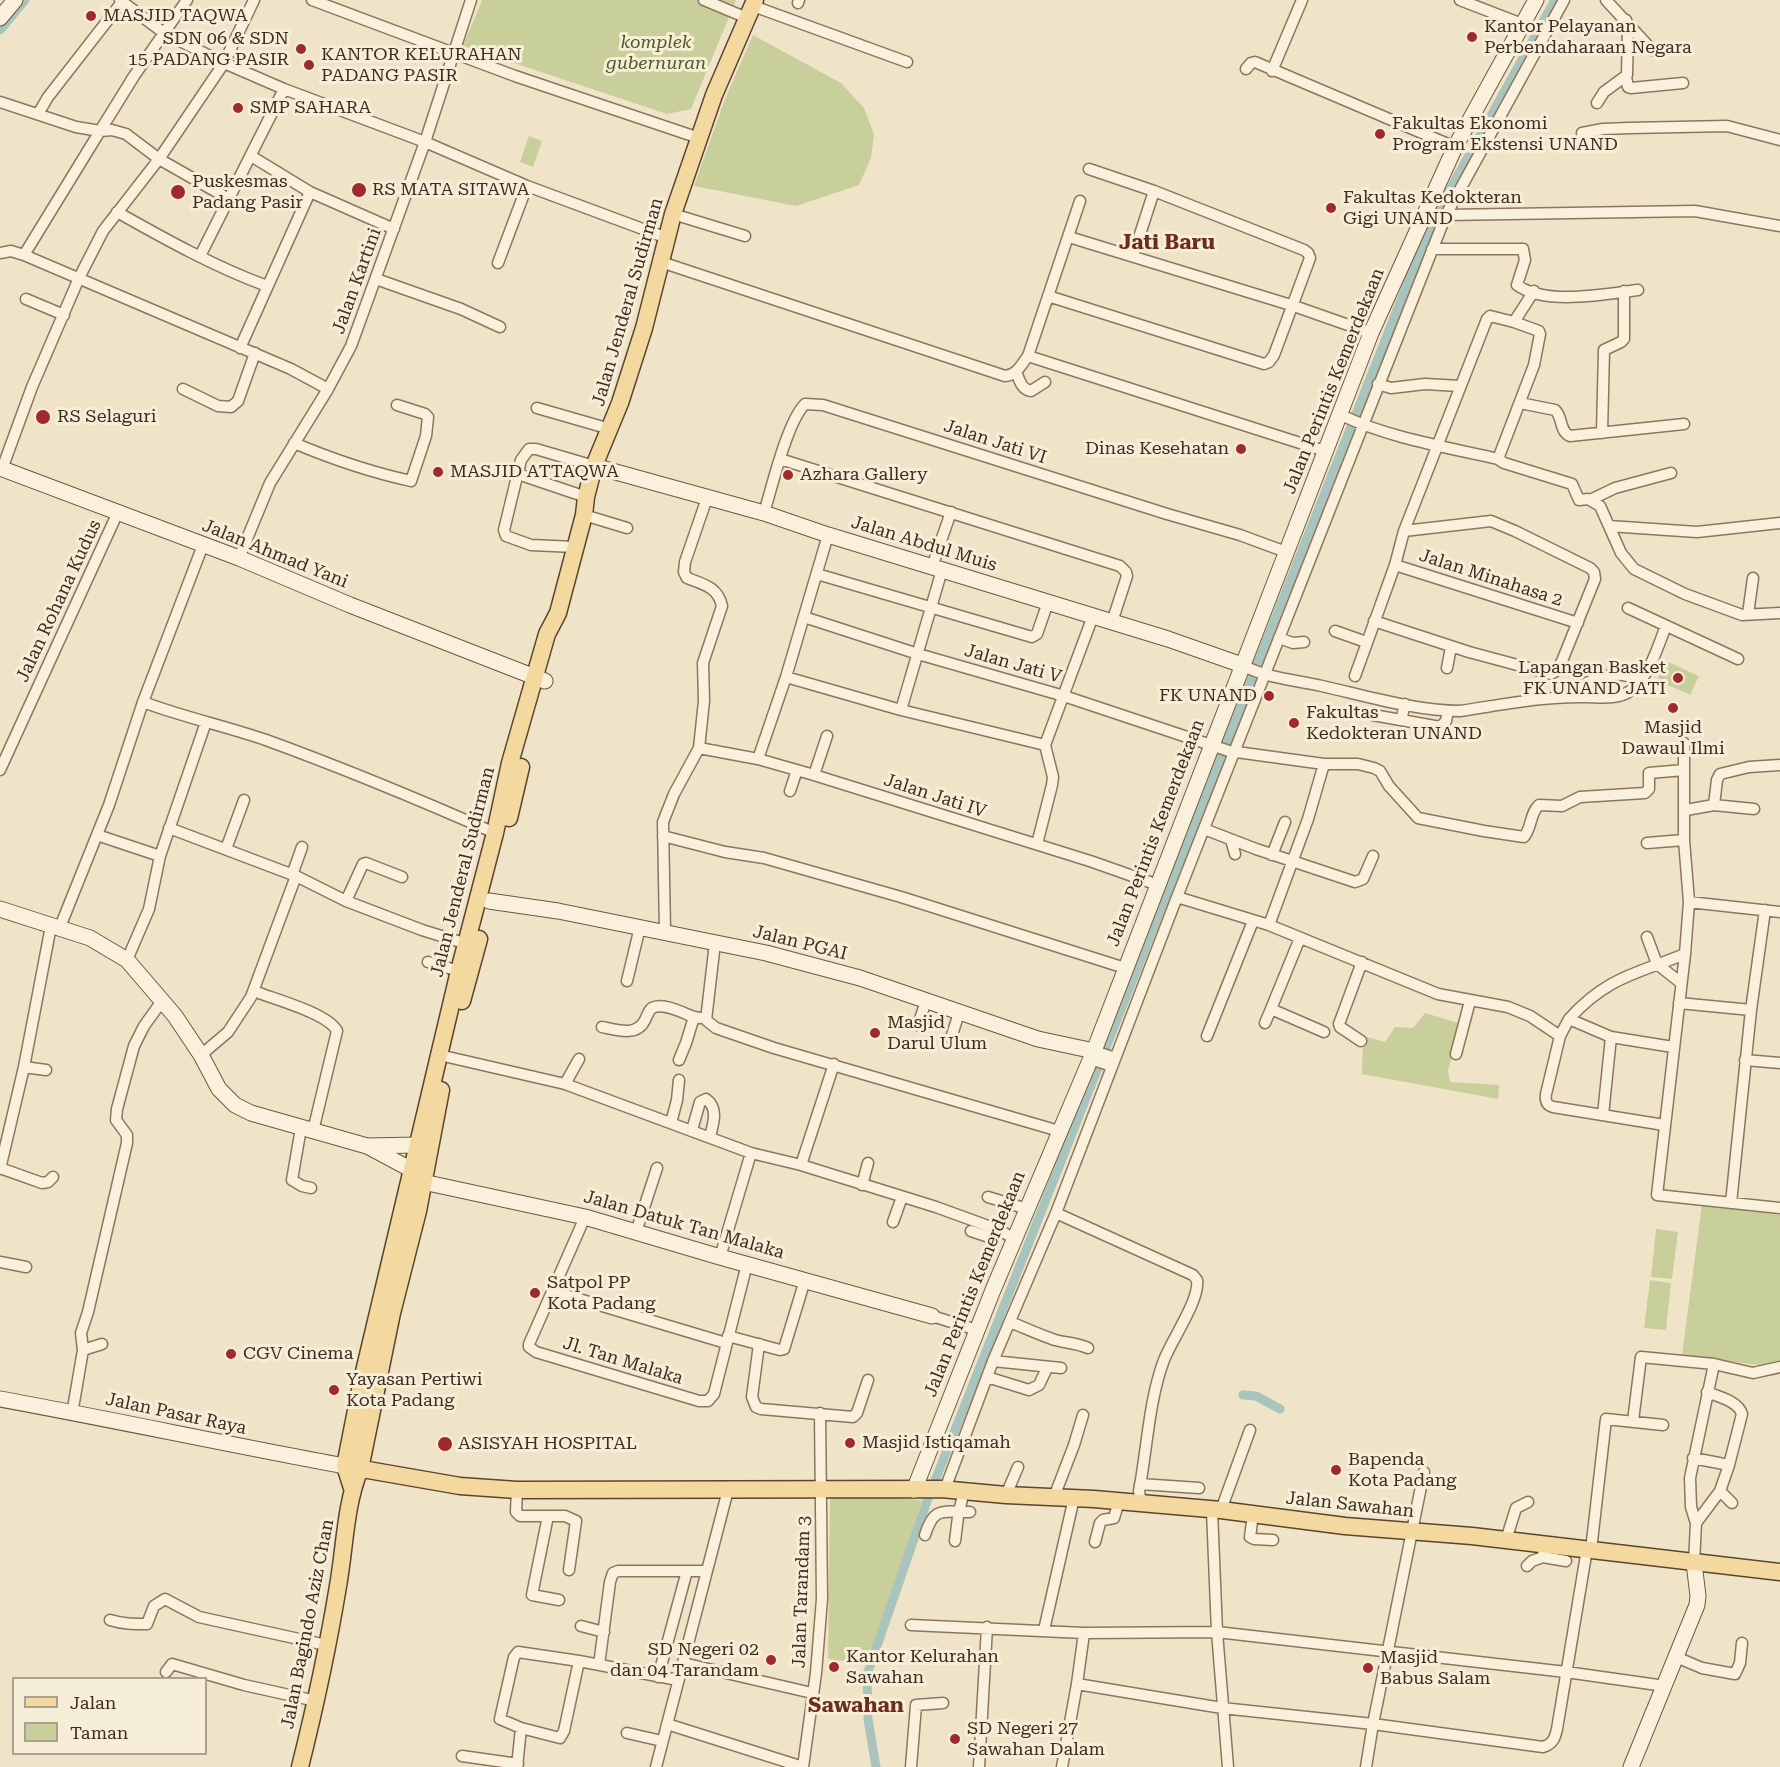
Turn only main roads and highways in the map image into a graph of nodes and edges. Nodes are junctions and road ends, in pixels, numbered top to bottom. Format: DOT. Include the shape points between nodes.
graph roads {
  1 [pos="15,0"];
  2 [pos="1536,0"];
  3 [pos="752,8"];
  4 [pos="0,18"];
  5 [pos="594,466"];
  6 [pos="1,468"];
  7 [pos="1244,666"];
  8 [pos="540,680"];
  9 [pos="489,902"];
  10 [pos="0,909"];
  11 [pos="1102,1059"];
  12 [pos="417,1144"];
  13 [pos="367,1146"];
  14 [pos="418,1176"];
  15 [pos="932,1316"];
  16 [pos="0,1399"];
  17 [pos="353,1468"];
  18 [pos="917,1490"];
  19 [pos="1694,1563"];
  20 [pos="1780,1572"];
  21 [pos="300,1767"];
  22 [pos="1631,1767"];
  1 -- 4 [label="main road"];
  2 -- 7 [label="main road, Jalan Perintis Kemerdekaan" via="1455,147 1371,333 1343,416"];
  3 -- 5 [label="main road, Jalan Jenderal Sudirman" via="699,138 673,214 620,403"];
  5 -- 7 [label="main road, Jalan Abdul Muis" via="764,513"];
  5 -- 8 [label="main road, Jalan Jenderal Sudirman" via="558,613 547,634"];
  6 -- 8 [label="main road, Jalan Ahmad Yani" via="239,558"];
  7 -- 11 [label="main road, Jalan Perintis Kemerdekaan" via="1223,748 1158,885 1125,968"];
  8 -- 9 [label="main road"];
  8 -- 12 [label="main road, Jalan Jenderal Sudirman" via="504,784"];
  9 -- 11 [label="main road, Jalan PGAI" via="558,911 766,953 860,978"];
  9 -- 14 [label="main road"];
  10 -- 13 [label="main road" via="90,938 127,960 175,1016 219,1089 235,1105"];
  11 -- 18 [label="main road, Jalan Perintis Kemerdekaan" via="1059,1131 977,1330"];
  12 -- 13 [label="main road"];
  12 -- 14 [label="main road, Jalan Jenderal Sudirman"];
  13 -- 14 [label="main road, Jalan Datuk Tan Malaka"];
  14 -- 15 [label="main road, Jalan Datuk Tan Malaka" via="585,1217"];
  14 -- 17 [label="main road, Jalan Bagindo Aziz Chan" via="418,1210"];
  16 -- 17 [label="main road, Jalan Pasar Raya"];
  17 -- 18 [label="main road, Jalan Sawahan" via="460,1486 517,1490"];
  17 -- 21 [label="main road, Jalan Bagindo Aziz Chan" via="340,1573"];
  18 -- 19 [label="main road, Jalan Sawahan" via="964,1490 1216,1510 1506,1540 1543,1551 1589,1549"];
  19 -- 20 [label="main road, Jalan Sawahan"];
  19 -- 22 [label="main road" via="1698,1600"];
}
